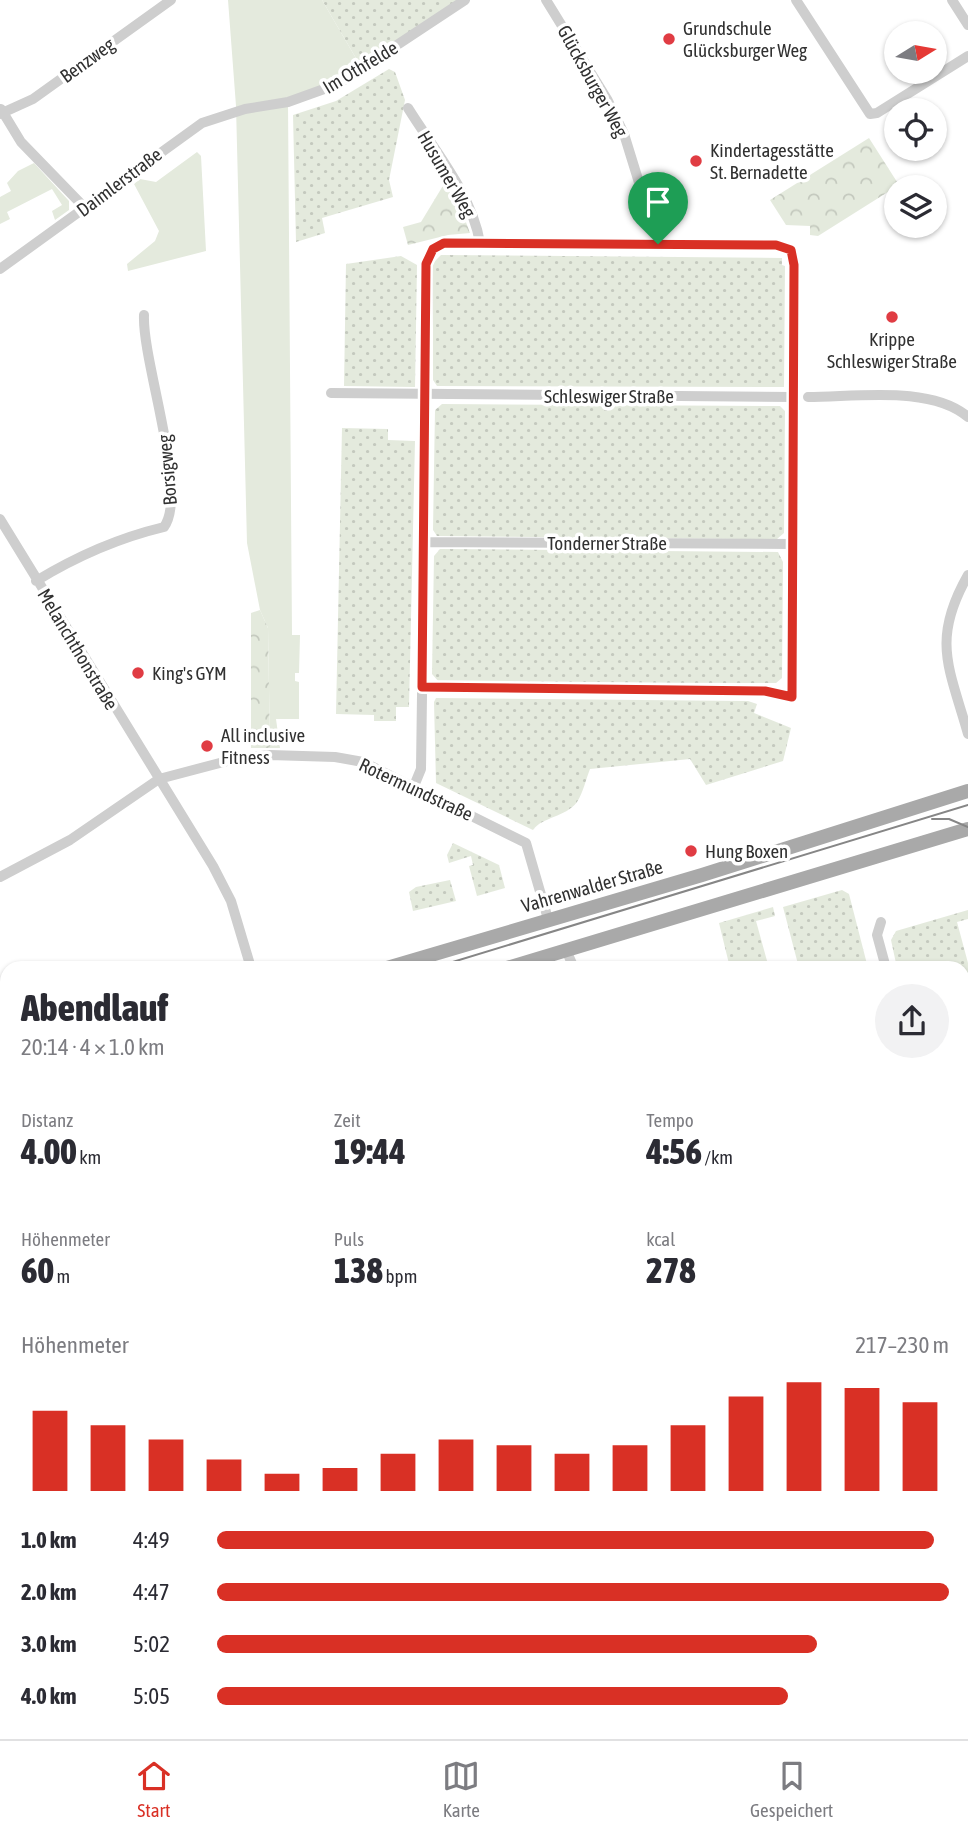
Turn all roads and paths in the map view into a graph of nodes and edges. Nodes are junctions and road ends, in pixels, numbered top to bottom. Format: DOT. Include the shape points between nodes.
graph roads {
  1 [pos="171,0"];
  2 [pos="465,0"];
  3 [pos="546,0"];
  4 [pos="796,0"];
  5 [pos="952,0"];
  6 [pos="968,25"];
  7 [pos="968,55"];
  8 [pos="408,108"];
  9 [pos="245,109"];
  10 [pos="1,111"];
  11 [pos="85,208"];
  12 [pos="480,243"];
  13 [pos="658,244"];
  14 [pos="0,269"];
  15 [pos="144,315"];
  16 [pos="331,393"];
  17 [pos="425,394"];
  18 [pos="793,397"];
  19 [pos="808,397"];
  20 [pos="968,418"];
  21 [pos="1,525"];
  22 [pos="422,542"];
  23 [pos="792,544"];
  24 [pos="968,575"];
  25 [pos="37,581"];
  26 [pos="422,687"];
  27 [pos="968,734"];
  28 [pos="159,779"];
  29 [pos="414,786"];
  30 [pos="968,791"];
  31 [pos="968,829"];
  32 [pos="0,877"];
  33 [pos="547,912"];
  34 [pos="881,922"];
  35 [pos="566,950"];
  36 [pos="249,961"];
  37 [pos="407,961"];
  38 [pos="530,961"];
  39 [pos="571,961"];
  40 [pos="884,961"];
  1 -- 10 [label="street, Benzweg" via="33,99"];
  2 -- 9 [label="street, Im Othfelde" via="338,84 288,102"];
  3 -- 13 [label="street, Glücksburger Weg" via="619,122 637,166"];
  4 -- 7 [label="street" via="870,114"];
  5 -- 6 [label="street"];
  8 -- 12 [label="street, Husumer Weg" via="459,188"];
  9 -- 11 [label="street, Daimlerstraße" via="191,129"];
  10 -- 11 [label="street" via="21,142"];
  11 -- 14 [label="street, Daimlerstraße"];
  12 -- 13 [label="street"];
  12 -- 17 [label="street" via="437,245 428,256"];
  13 -- 18 [label="street" via="776,245 791,250"];
  15 -- 25 [label="street, Borsigweg" via="143,333 170,482 169,521 164,527 90,551"];
  16 -- 17 [label="street, Schleswiger Straße"];
  17 -- 18 [label="street, Schleswiger Straße"];
  17 -- 22 [label="street"];
  18 -- 23 [label="street"];
  19 -- 20 [label="street" via="930,397 950,404"];
  21 -- 25 [label="street, Melanchthonstraße"];
  22 -- 23 [label="street, Tonderner Straße"];
  22 -- 26 [label="street"];
  23 -- 26 [label="street" via="792,697 765,691"];
  24 -- 27 [label="street" via="954,600 944,645"];
  25 -- 28 [label="street, Melanchthonstraße"];
  26 -- 29 [label="street" via="421,769"];
  28 -- 29 [label="street, Rotermundstraße" via="235,758 299,755 363,762"];
  28 -- 32 [label="street, Rotermundstraße" via="70,840"];
  28 -- 36 [label="street, Melanchthonstraße" via="226,890"];
  29 -- 33 [label="street, Rotermundstraße" via="526,843"];
  30 -- 33 [label="main road, Vahrenwalder Straße" via="702,875"];
  31 -- 35 [label="main road"];
  33 -- 37 [label="main road, Vahrenwalder Straße"];
  34 -- 40 [label="street" via="877,935"];
  35 -- 38 [label="main road"];
  35 -- 39 [label="street"];
}
